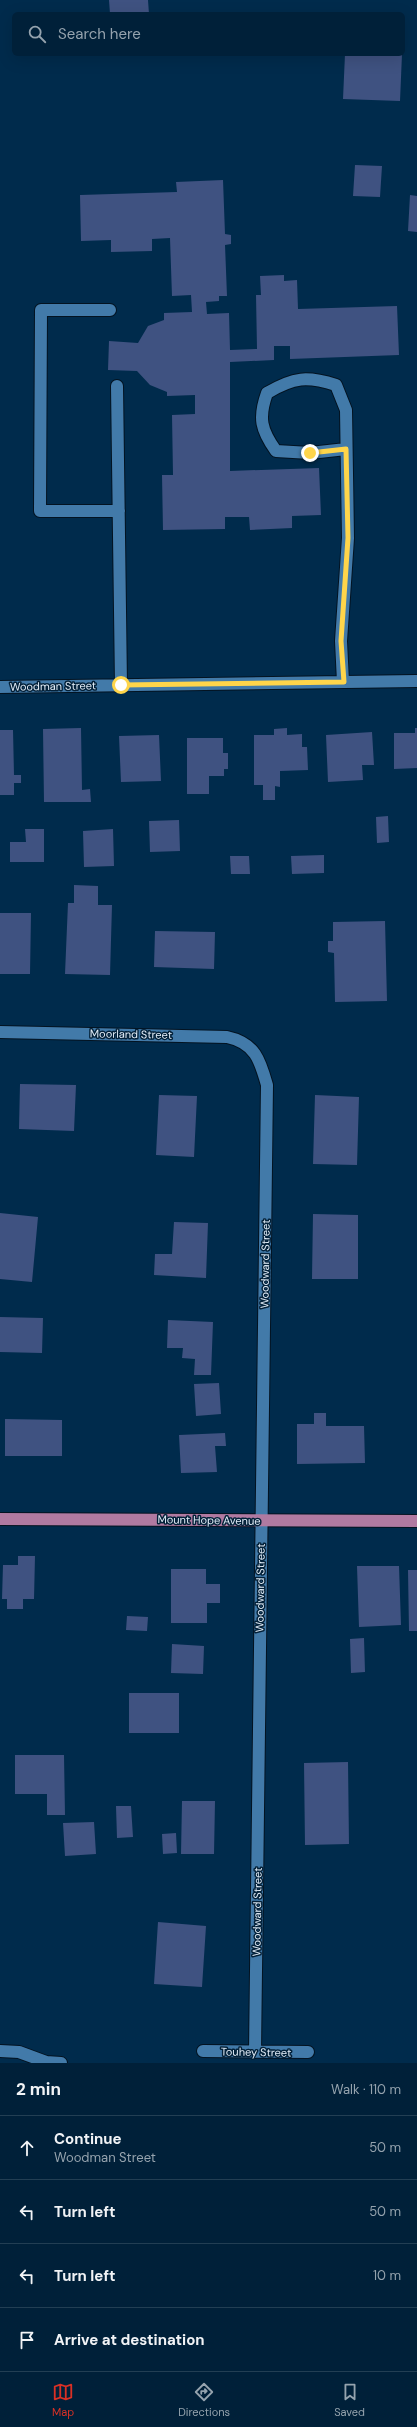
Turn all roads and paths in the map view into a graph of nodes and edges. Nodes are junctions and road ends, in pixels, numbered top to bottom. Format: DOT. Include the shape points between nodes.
graph roads {
  1 [pos="110,310"];
  2 [pos="117,386"];
  3 [pos="346,449"];
  4 [pos="119,511"];
  5 [pos="417,681"];
  6 [pos="344,682"];
  7 [pos="121,685"];
  8 [pos="0,686"];
  9 [pos="0,1032"];
  10 [pos="255,1055"];
  11 [pos="0,1519"];
  12 [pos="261,1521"];
  13 [pos="417,1521"];
  14 [pos="0,2051"];
  15 [pos="204,2051"];
  16 [pos="255,2052"];
  17 [pos="308,2052"];
  18 [pos="61,2063"];
  1 -- 4 [label="street" via="42,310 40,511"];
  2 -- 4 [label="street"];
  3 -- 3 [label="street" via="346,410 336,386 314,378 284,383 267,393 262,409 264,434 276,451 310,453"];
  3 -- 6 [label="street" via="348,538 341,641"];
  4 -- 7 [label="street"];
  5 -- 6 [label="street, Woodman Street"];
  6 -- 7 [label="street, Woodman Street"];
  7 -- 8 [label="street, Woodman Street"];
  9 -- 10 [label="street, Moorland Street" via="227,1037 242,1040"];
  10 -- 12 [label="street, Woodward Street" via="261,1063 267,1085"];
  11 -- 12 [label="main road, Mount Hope Avenue"];
  12 -- 13 [label="main road, Mount Hope Avenue"];
  12 -- 16 [label="street, Woodward Street"];
  14 -- 18 [label="street" via="19,2052 46,2062"];
  15 -- 16 [label="street, Touhey Street"];
  16 -- 17 [label="street, Touhey Street"];
}
